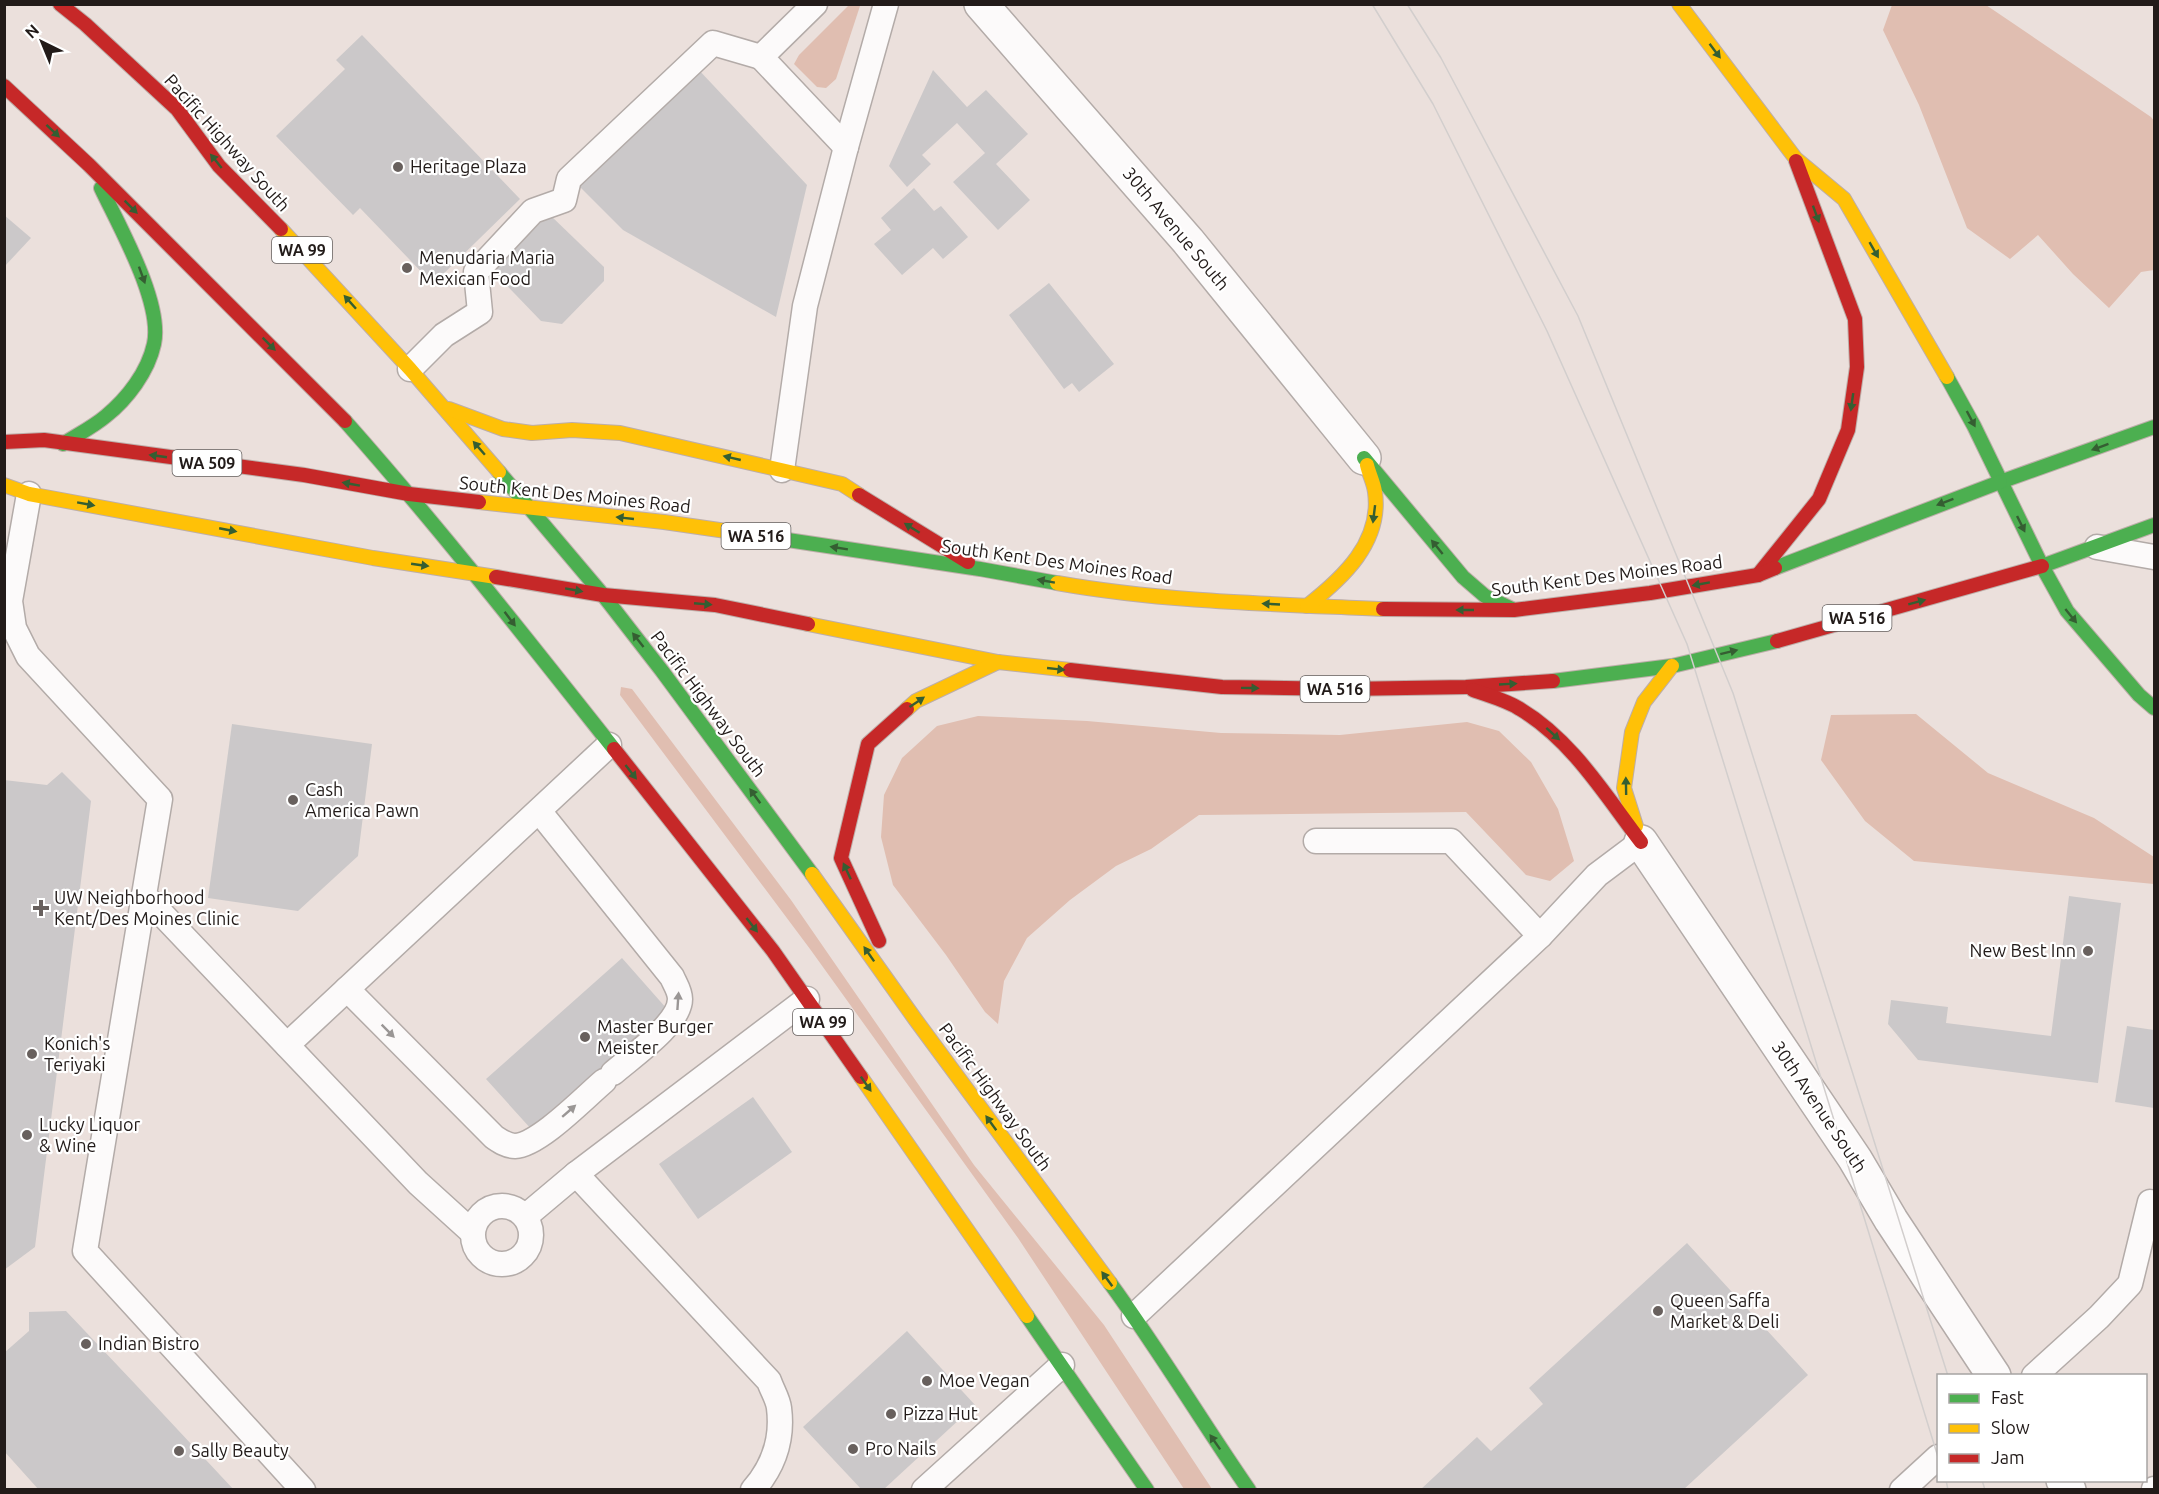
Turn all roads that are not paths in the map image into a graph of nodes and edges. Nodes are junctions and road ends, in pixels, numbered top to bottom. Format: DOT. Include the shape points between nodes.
graph roads {
  1 [pos="60,4"];
  2 [pos="815,4"];
  3 [pos="886,4"];
  4 [pos="981,4"];
  5 [pos="1679,4"];
  6 [pos="761,57"];
  7 [pos="4,86"];
  8 [pos="846,147"];
  9 [pos="1796,159"];
  10 [pos="89,165"];
  11 [pos="410,369"];
  12 [pos="445,408"];
  13 [pos="2154,427"];
  14 [pos="4,442"];
  15 [pos="63,444"];
  16 [pos="1364,458"];
  17 [pos="782,470"];
  18 [pos="2000,482"];
  19 [pos="4,485"];
  20 [pos="29,494"];
  21 [pos="409,494"];
  22 [pos="531,508"];
  23 [pos="2154,525"];
  24 [pos="2097,547"];
  25 [pos="2154,557"];
  26 [pos="2042,566"];
  27 [pos="980,569"];
  28 [pos="475,573"];
  29 [pos="1758,574"];
  30 [pos="603,596"];
  31 [pos="1307,606"];
  32 [pos="1514,610"];
  33 [pos="998,662"];
  34 [pos="1672,666"];
  35 [pos="1466,687"];
  36 [pos="2154,708"];
  37 [pos="609,745"];
  38 [pos="539,811"];
  39 [pos="1316,841"];
  40 [pos="1641,842"];
  41 [pos="144,895"];
  42 [pos="1540,936"];
  43 [pos="347,989"];
  44 [pos="807,999"];
  45 [pos="915,1019"];
  46 [pos="287,1045"];
  47 [pos="576,1174"];
  48 [pos="2150,1202"];
  49 [pos="526,1216"];
  50 [pos="472,1232"];
  51 [pos="1134,1316"];
  52 [pos="1062,1365"];
  53 [pos="1993,1374"];
  54 [pos="2036,1374"];
  55 [pos="1937,1458"];
  56 [pos="303,1490"];
  57 [pos="753,1490"];
  58 [pos="924,1490"];
  59 [pos="1147,1490"];
  60 [pos="1249,1490"];
  61 [pos="1902,1490"];
  11 -- 1 [label="main road, Pacific Highway South / WA 99, one-way" via="308,256 219,166 177,109"];
  2 -- 6 [label="lane"];
  3 -- 8 [label="lane"];
  4 -- 16 [label="street, 30th Avenue South" via="1188,241"];
  5 -- 9 [label="main road, one-way"];
  6 -- 8 [label="lane"];
  6 -- 11 [label="lane" via="713,43 569,179 564,200 533,211 476,272 480,312 444,335"];
  7 -- 10 [label="main road, WA 99, one-way"];
  8 -- 17 [label="lane" via="805,306"];
  9 -- 18 [label="main road, one-way" via="1844,199 1944,371"];
  9 -- 29 [label="main road, one-way" via="1855,319 1857,367 1848,430 1819,499"];
  10 -- 15 [label="main road, one-way" via="142,274 153,315 154,343 131,391 106,416"];
  10 -- 21 [label="main road, WA 99, one-way" via="338,413"];
  11 -- 12 [label="main road, Pacific Highway South / WA 99"];
  17 -- 12 [label="main road, one-way" via="620,433 532,433 503,429"];
  22 -- 12 [label="main road, Pacific Highway South / WA 99, one-way"];
  13 -- 18 [label="main road, South Kent Des Moines Road / WA 516, one-way"];
  14 -- 15 [label="main road, South Kent Des Moines Road / WA 509" via="44,440"];
  21 -- 15 [label="main road, South Kent Des Moines Road / WA 509, one-way" via="304,475"];
  16 -- 31 [label="main road, one-way" via="1374,490 1371,532 1349,572"];
  32 -- 16 [label="main road, one-way" via="1485,596 1463,577"];
  27 -- 17 [label="main road, one-way" via="842,484"];
  18 -- 26 [label="main road, one-way"];
  18 -- 29 [label="main road, South Kent Des Moines Road / WA 516, one-way"];
  19 -- 20 [label="main road"];
  20 -- 28 [label="main road, one-way" via="373,558"];
  20 -- 41 [label="lane" via="10,601 14,628 28,656 160,799"];
  21 -- 22 [label="main road, South Kent Des Moines Road / WA 509"];
  21 -- 28 [label="main road, WA 99"];
  27 -- 22 [label="main road, South Kent Des Moines Road / WA 516, one-way" via="664,522"];
  22 -- 30 [label="main road, Pacific Highway South / WA 99"];
  23 -- 24 [label="main road, WA 516"];
  24 -- 25 [label="lane"];
  24 -- 26 [label="main road, WA 516"];
  34 -- 26 [label="main road, WA 516, one-way" via="1780,640"];
  26 -- 36 [label="main road, one-way" via="2067,611 2139,696"];
  31 -- 27 [label="main road, South Kent Des Moines Road / WA 516, one-way" via="1103,591"];
  28 -- 30 [label="main road, WA 516, one-way"];
  28 -- 37 [label="main road, WA 99, one-way"];
  29 -- 32 [label="main road, South Kent Des Moines Road / WA 516, one-way" via="1650,593"];
  30 -- 33 [label="main road, WA 516, one-way" via="714,605"];
  45 -- 30 [label="main road, Pacific Highway South / WA 99, one-way"];
  32 -- 31 [label="main road, South Kent Des Moines Road / WA 516, one-way"];
  33 -- 35 [label="main road, WA 516, one-way" via="1222,687"];
  45 -- 33 [label="main road, one-way" via="841,858 868,744 916,701"];
  35 -- 34 [label="main road, WA 516, one-way" via="1548,682"];
  40 -- 34 [label="main road, one-way" via="1624,788 1632,732 1644,702"];
  35 -- 40 [label="main road, one-way" via="1519,709 1542,724 1561,741"];
  37 -- 38 [label="lane"];
  37 -- 44 [label="main road, WA 99, one-way"];
  38 -- 43 [label="lane"];
  43 -- 38 [label="lane, one-way" via="494,1137 516,1146 533,1141 670,1022 680,997 672,977"];
  39 -- 42 [label="lane" via="1451,841"];
  40 -- 42 [label="lane" via="1597,875"];
  40 -- 53 [label="street, 30th Avenue South" via="1855,1159"];
  41 -- 46 [label="lane"];
  41 -- 56 [label="lane" via="85,1251"];
  42 -- 51 [label="lane"];
  43 -- 46 [label="lane"];
  44 -- 47 [label="lane"];
  44 -- 52 [label="main road, WA 99, one-way"];
  51 -- 45 [label="main road, Pacific Highway South / WA 99, one-way"];
  46 -- 50 [label="lane" via="418,1183"];
  47 -- 49 [label="lane"];
  47 -- 57 [label="lane" via="769,1381 779,1406 778,1443 768,1473"];
  48 -- 54 [label="lane" via="2130,1284"];
  49 -- 50 [label="lane" via="499,1205 481,1214"];
  49 -- 50 [label="lane" via="531,1244 526,1253 510,1264 491,1263 483,1258"];
  60 -- 51 [label="main road, Pacific Highway South / WA 99, one-way"];
  52 -- 58 [label="lane"];
  52 -- 59 [label="main road, WA 99"];
  55 -- 61 [label="lane"];
}
